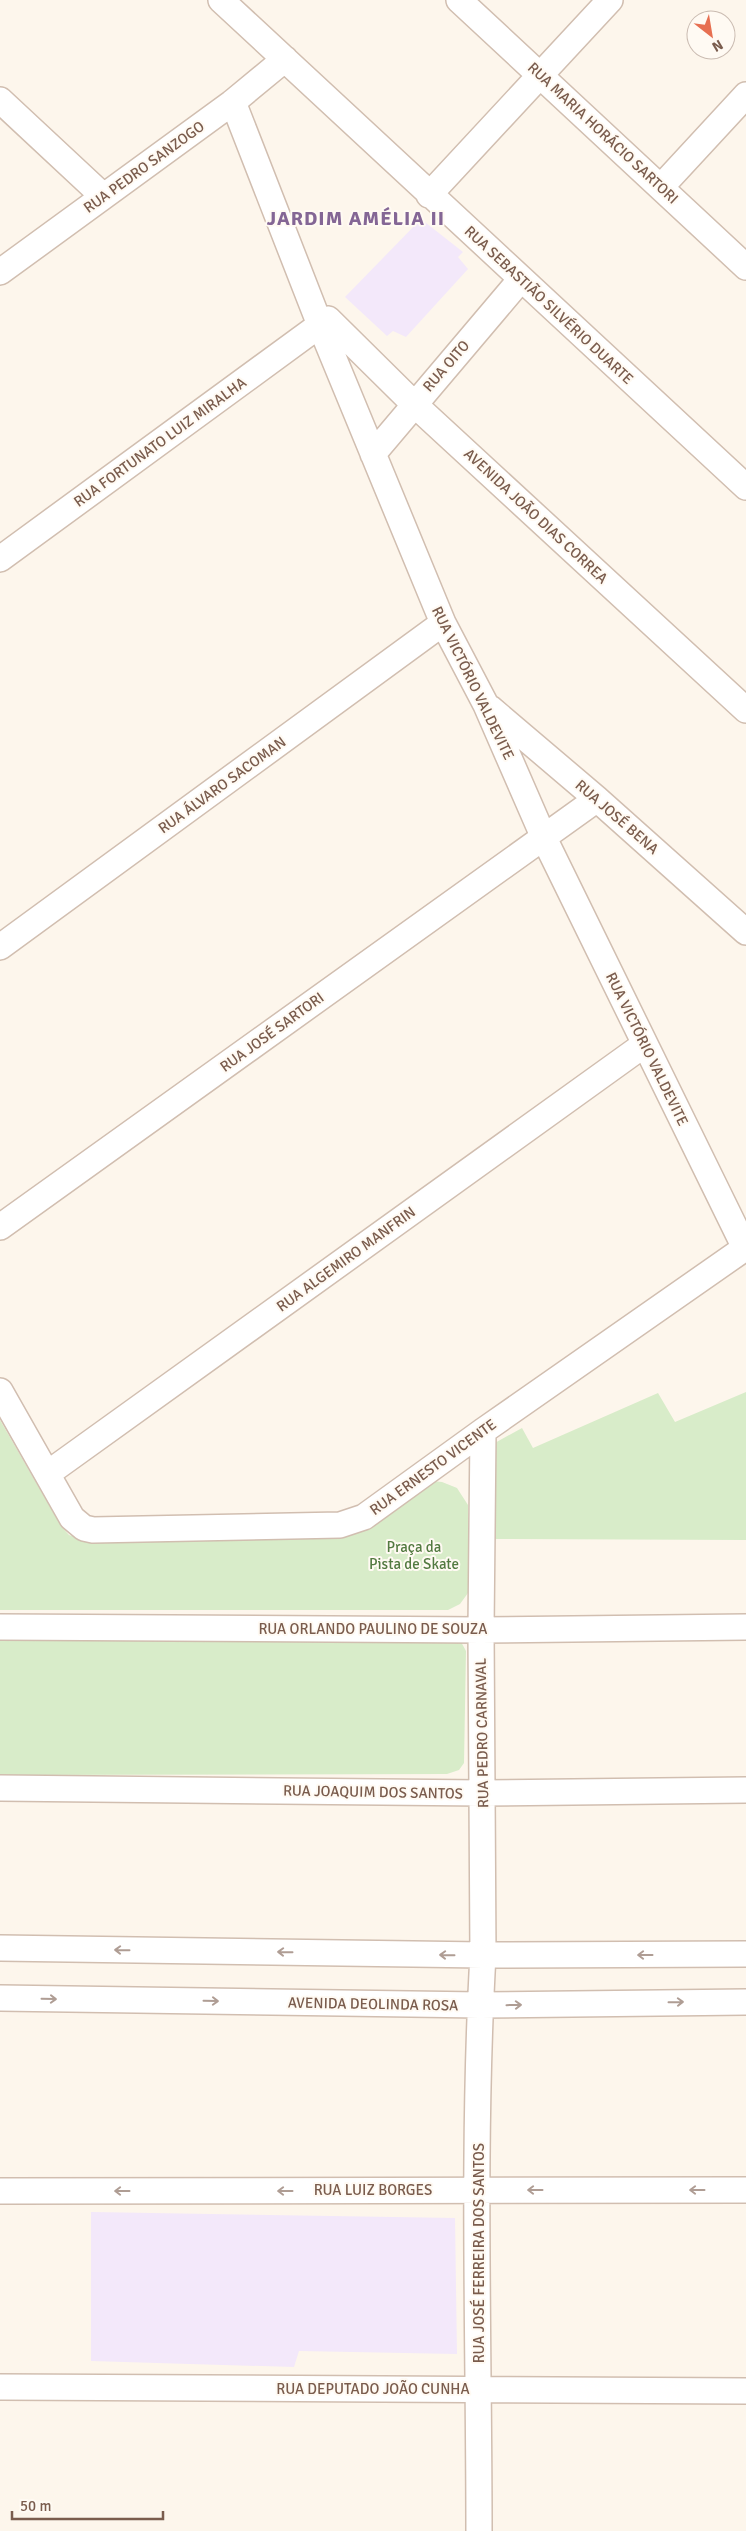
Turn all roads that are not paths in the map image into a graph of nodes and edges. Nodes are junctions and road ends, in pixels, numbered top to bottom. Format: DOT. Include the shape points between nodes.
graph roads {
  1 [pos="220,0"];
  2 [pos="459,0"];
  3 [pos="610,0"];
  4 [pos="285,59"];
  5 [pos="540,76"];
  6 [pos="746,95"];
  7 [pos="0,100"];
  8 [pos="233,102"];
  9 [pos="660,187"];
  10 [pos="103,196"];
  11 [pos="429,196"];
  12 [pos="746,267"];
  13 [pos="0,272"];
  14 [pos="520,280"];
  15 [pos="324,322"];
  16 [pos="414,404"];
  17 [pos="373,454"];
  18 [pos="746,487"];
  19 [pos="0,560"];
  20 [pos="443,623"];
  21 [pos="486,705"];
  22 [pos="746,710"];
  23 [pos="597,799"];
  24 [pos="544,838"];
  25 [pos="746,932"];
  26 [pos="0,947"];
  27 [pos="645,1044"];
  28 [pos="0,1227"];
  29 [pos="746,1249"];
  30 [pos="0,1391"];
  31 [pos="483,1430"];
  32 [pos="47,1474"];
  33 [pos="0,1627"];
  34 [pos="746,1627"];
  35 [pos="480,1630"];
  36 [pos="0,1788"];
  37 [pos="746,1790"];
  38 [pos="483,1792"];
  39 [pos="0,1948"];
  40 [pos="746,1954"];
  41 [pos="483,1955"];
  42 [pos="0,1998"];
  43 [pos="746,2002"];
  44 [pos="480,2005"];
  45 [pos="478,2190"];
  46 [pos="746,2190"];
  47 [pos="0,2191"];
  48 [pos="0,2387"];
  49 [pos="479,2389"];
  50 [pos="746,2391"];
  51 [pos="479,2531"];
  1 -- 4 [label="street, RUA SEBASTIÃO SILVÉRIO DUARTE"];
  2 -- 5 [label="street, RUA MARIA HORÁCIO SARTORI"];
  3 -- 5 [label="street"];
  4 -- 8 [label="street, RUA PEDRO SANZOGO"];
  4 -- 11 [label="street, RUA SEBASTIÃO SILVÉRIO DUARTE"];
  5 -- 9 [label="street, RUA MARIA HORÁCIO SARTORI"];
  5 -- 11 [label="street"];
  6 -- 9 [label="street"];
  7 -- 10 [label="street"];
  8 -- 10 [label="street, RUA PEDRO SANZOGO"];
  8 -- 15 [label="street, RUA VICTÓRIO VALDEVITE"];
  9 -- 12 [label="street, RUA MARIA HORÁCIO SARTORI"];
  10 -- 13 [label="street, RUA PEDRO SANZOGO"];
  11 -- 14 [label="street, RUA SEBASTIÃO SILVÉRIO DUARTE"];
  14 -- 16 [label="street, RUA OITO"];
  14 -- 18 [label="street, RUA SEBASTIÃO SILVÉRIO DUARTE"];
  15 -- 16 [label="street, AVENIDA JOÃO DIAS CORREA"];
  15 -- 17 [label="street, RUA VICTÓRIO VALDEVITE"];
  15 -- 19 [label="street, RUA FORTUNATO LUIZ MIRALHA"];
  16 -- 17 [label="street, RUA OITO"];
  16 -- 22 [label="street, AVENIDA JOÃO DIAS CORREA"];
  17 -- 20 [label="street, RUA VICTÓRIO VALDEVITE"];
  20 -- 21 [label="street, RUA VICTÓRIO VALDEVITE"];
  20 -- 26 [label="street, RUA ÁLVARO SACOMAN"];
  21 -- 23 [label="street, RUA JOSÉ BENA"];
  21 -- 24 [label="street, RUA VICTÓRIO VALDEVITE"];
  23 -- 24 [label="street, RUA JOSÉ SARTORI"];
  23 -- 25 [label="street, RUA JOSÉ BENA"];
  24 -- 27 [label="street, RUA VICTÓRIO VALDEVITE"];
  24 -- 28 [label="street, RUA JOSÉ SARTORI"];
  27 -- 29 [label="street, RUA VICTÓRIO VALDEVITE"];
  27 -- 32 [label="street, RUA ALGEMIRO MANFRIN"];
  29 -- 31 [label="street, RUA ERNESTO VICENTE"];
  30 -- 32 [label="street"];
  31 -- 32 [label="street, RUA ERNESTO VICENTE" via="364,1517 340,1525 94,1530 84,1528 72,1518"];
  31 -- 35 [label="street, RUA PEDRO CARNAVAL"];
  33 -- 35 [label="street, RUA ORLANDO PAULINO DE SOUZA"];
  34 -- 35 [label="street, RUA ORLANDO PAULINO DE SOUZA"];
  35 -- 38 [label="street, RUA PEDRO CARNAVAL"];
  36 -- 38 [label="street, RUA JOAQUIM DOS SANTOS"];
  37 -- 38 [label="street, RUA JOAQUIM DOS SANTOS"];
  38 -- 41 [label="street, RUA PEDRO CARNAVAL"];
  41 -- 39 [label="street, one-way"];
  40 -- 41 [label="street, one-way"];
  41 -- 44 [label="street, RUA PEDRO CARNAVAL"];
  42 -- 44 [label="street, AVENIDA DEOLINDA ROSA, one-way"];
  44 -- 43 [label="street, AVENIDA DEOLINDA ROSA, one-way"];
  44 -- 45 [label="street, RUA JOSÉ FERREIRA DOS SANTOS"];
  46 -- 45 [label="street, RUA LUIZ BORGES, one-way"];
  45 -- 47 [label="street, RUA LUIZ BORGES, one-way"];
  45 -- 49 [label="street, RUA JOSÉ FERREIRA DOS SANTOS"];
  48 -- 49 [label="street, RUA DEPUTADO JOÃO CUNHA"];
  49 -- 50 [label="street, RUA DEPUTADO JOÃO CUNHA"];
  49 -- 51 [label="street, RUA JOSÉ FERREIRA DOS SANTOS"];
}
